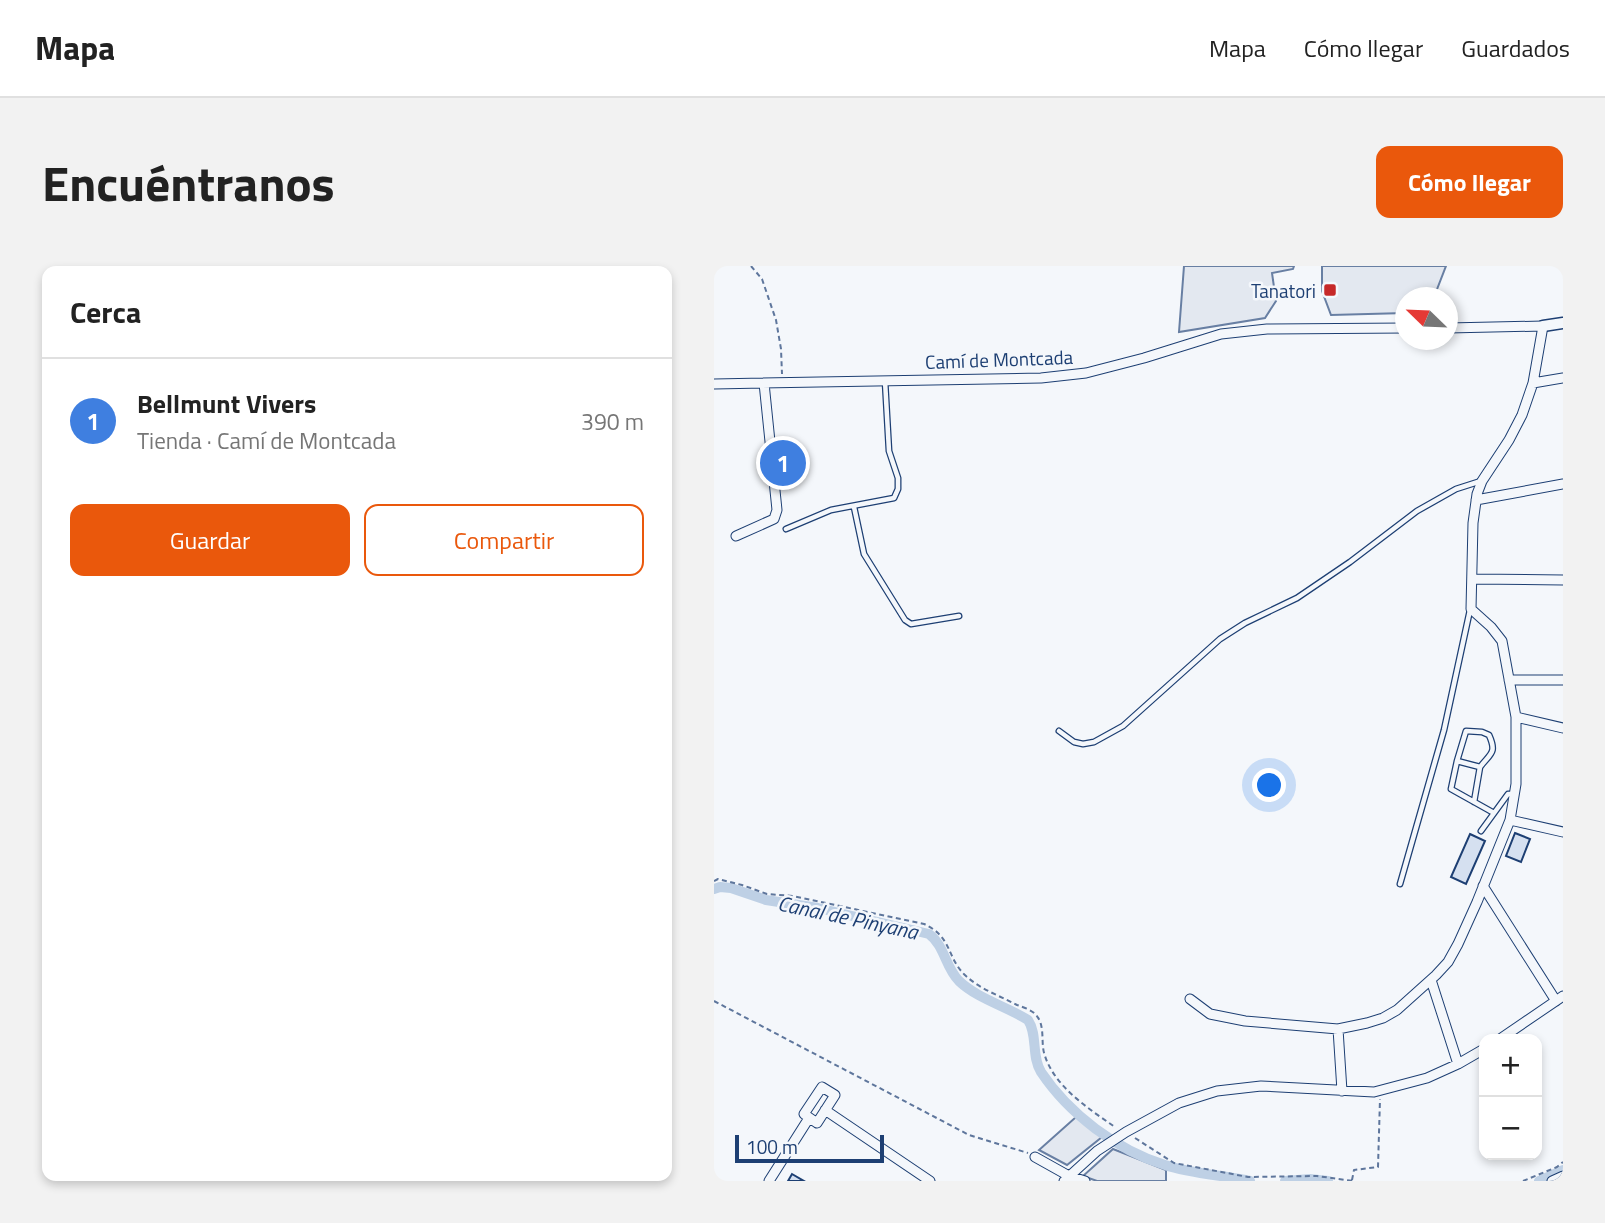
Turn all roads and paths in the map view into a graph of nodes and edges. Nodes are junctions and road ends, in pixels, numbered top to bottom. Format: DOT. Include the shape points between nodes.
graph roads {
  1 [pos="751,266"];
  2 [pos="1563,323"];
  3 [pos="1543,326"];
  4 [pos="1395,328"];
  5 [pos="1458,328"];
  6 [pos="1563,379"];
  7 [pos="885,380"];
  8 [pos="783,382"];
  9 [pos="764,383"];
  10 [pos="1533,383"];
  11 [pos="714,384"];
  12 [pos="1482,481"];
  13 [pos="1563,484"];
  14 [pos="1476,500"];
  15 [pos="854,507"];
  16 [pos="786,529"];
  17 [pos="736,537"];
  18 [pos="1472,579"];
  19 [pos="1563,580"];
  20 [pos="1471,610"];
  21 [pos="959,616"];
  22 [pos="1509,680"];
  23 [pos="1563,680"];
  24 [pos="1516,718"];
  25 [pos="1563,728"];
  26 [pos="1059,731"];
  27 [pos="1457,761"];
  28 [pos="1480,767"];
  29 [pos="1514,794"];
  30 [pos="1474,802"];
  31 [pos="1494,813"];
  32 [pos="1510,820"];
  33 [pos="1481,831"];
  34 [pos="1563,832"];
  35 [pos="714,881"];
  36 [pos="1400,884"];
  37 [pos="1483,886"];
  38 [pos="1431,981"];
  39 [pos="1559,998"];
  40 [pos="1190,999"];
  41 [pos="714,1000"];
  42 [pos="1338,1029"];
  43 [pos="1507,1034"];
  44 [pos="1479,1052"];
  45 [pos="1458,1064"];
  46 [pos="1342,1091"];
  47 [pos="1381,1091"];
  48 [pos="825,1110"];
  49 [pos="809,1118"];
  50 [pos="1123,1134"];
  51 [pos="1035,1157"];
  52 [pos="1563,1162"];
  53 [pos="1563,1176"];
  54 [pos="1067,1178"];
  55 [pos="768,1181"];
  56 [pos="930,1181"];
  57 [pos="1085,1181"];
  58 [pos="1352,1181"];
  59 [pos="1523,1181"];
  60 [pos="1552,1181"];
  1 -- 8 [label="path" via="762,279 776,320"];
  2 -- 3 [label="street"];
  3 -- 5 [label="street"];
  3 -- 10 [label="street"];
  4 -- 7 [label="street, Camí de Montcada" via="1221,334 1086,373 1041,378"];
  6 -- 10 [label="street"];
  7 -- 8 [label="street, Camí de Montcada"];
  7 -- 15 [label="lane" via="889,450 898,489 894,498"];
  8 -- 9 [label="street, Camí de Montcada"];
  9 -- 11 [label="street, Camí de Montcada"];
  9 -- 17 [label="street" via="777,510 774,519"];
  10 -- 12 [label="street" via="1509,440"];
  12 -- 14 [label="street"];
  12 -- 26 [label="lane" via="1456,489 1417,511 1297,598 1220,639 1123,726 1083,744"];
  13 -- 14 [label="street"];
  14 -- 18 [label="street"];
  15 -- 16 [label="lane" via="831,510"];
  15 -- 21 [label="lane" via="864,554 905,620 911,624"];
  18 -- 19 [label="street"];
  18 -- 20 [label="street"];
  20 -- 22 [label="street" via="1502,641"];
  20 -- 36 [label="lane" via="1444,730"];
  22 -- 23 [label="street"];
  22 -- 24 [label="street"];
  24 -- 25 [label="street"];
  24 -- 29 [label="street"];
  27 -- 28 [label="lane"];
  27 -- 28 [label="lane" via="1466,731 1482,732 1494,745"];
  27 -- 30 [label="lane" via="1451,789"];
  28 -- 30 [label="lane"];
  29 -- 31 [label="lane" via="1508,794"];
  29 -- 32 [label="street"];
  30 -- 31 [label="lane"];
  31 -- 33 [label="lane"];
  32 -- 34 [label="street"];
  32 -- 37 [label="street"];
  35 -- 50 [label="path" via="935,929 965,976 1036,1015 1053,1074"];
  37 -- 38 [label="street" via="1458,944"];
  37 -- 39 [label="street"];
  38 -- 42 [label="street" via="1384,1018"];
  38 -- 45 [label="street"];
  39 -- 43 [label="street"];
  40 -- 42 [label="street" via="1210,1014"];
  41 -- 51 [label="path" via="970,1135"];
  42 -- 46 [label="street"];
  44 -- 45 [label="street"];
  45 -- 47 [label="street"];
  46 -- 47 [label="street"];
  46 -- 50 [label="street" via="1261,1086 1217,1091 1179,1103"];
  47 -- 58 [label="path" via="1378,1167 1354,1170"];
  48 -- 49 [label="street" via="817,1123"];
  48 -- 49 [label="street" via="835,1095 822,1087 804,1114"];
  48 -- 56 [label="street"];
  49 -- 55 [label="street"];
  50 -- 54 [label="street"];
  50 -- 58 [label="path" via="1174,1163 1248,1177 1317,1176"];
  51 -- 54 [label="street"];
  52 -- 59 [label="path"];
  53 -- 60 [label="street"];
  54 -- 57 [label="street"];
}
